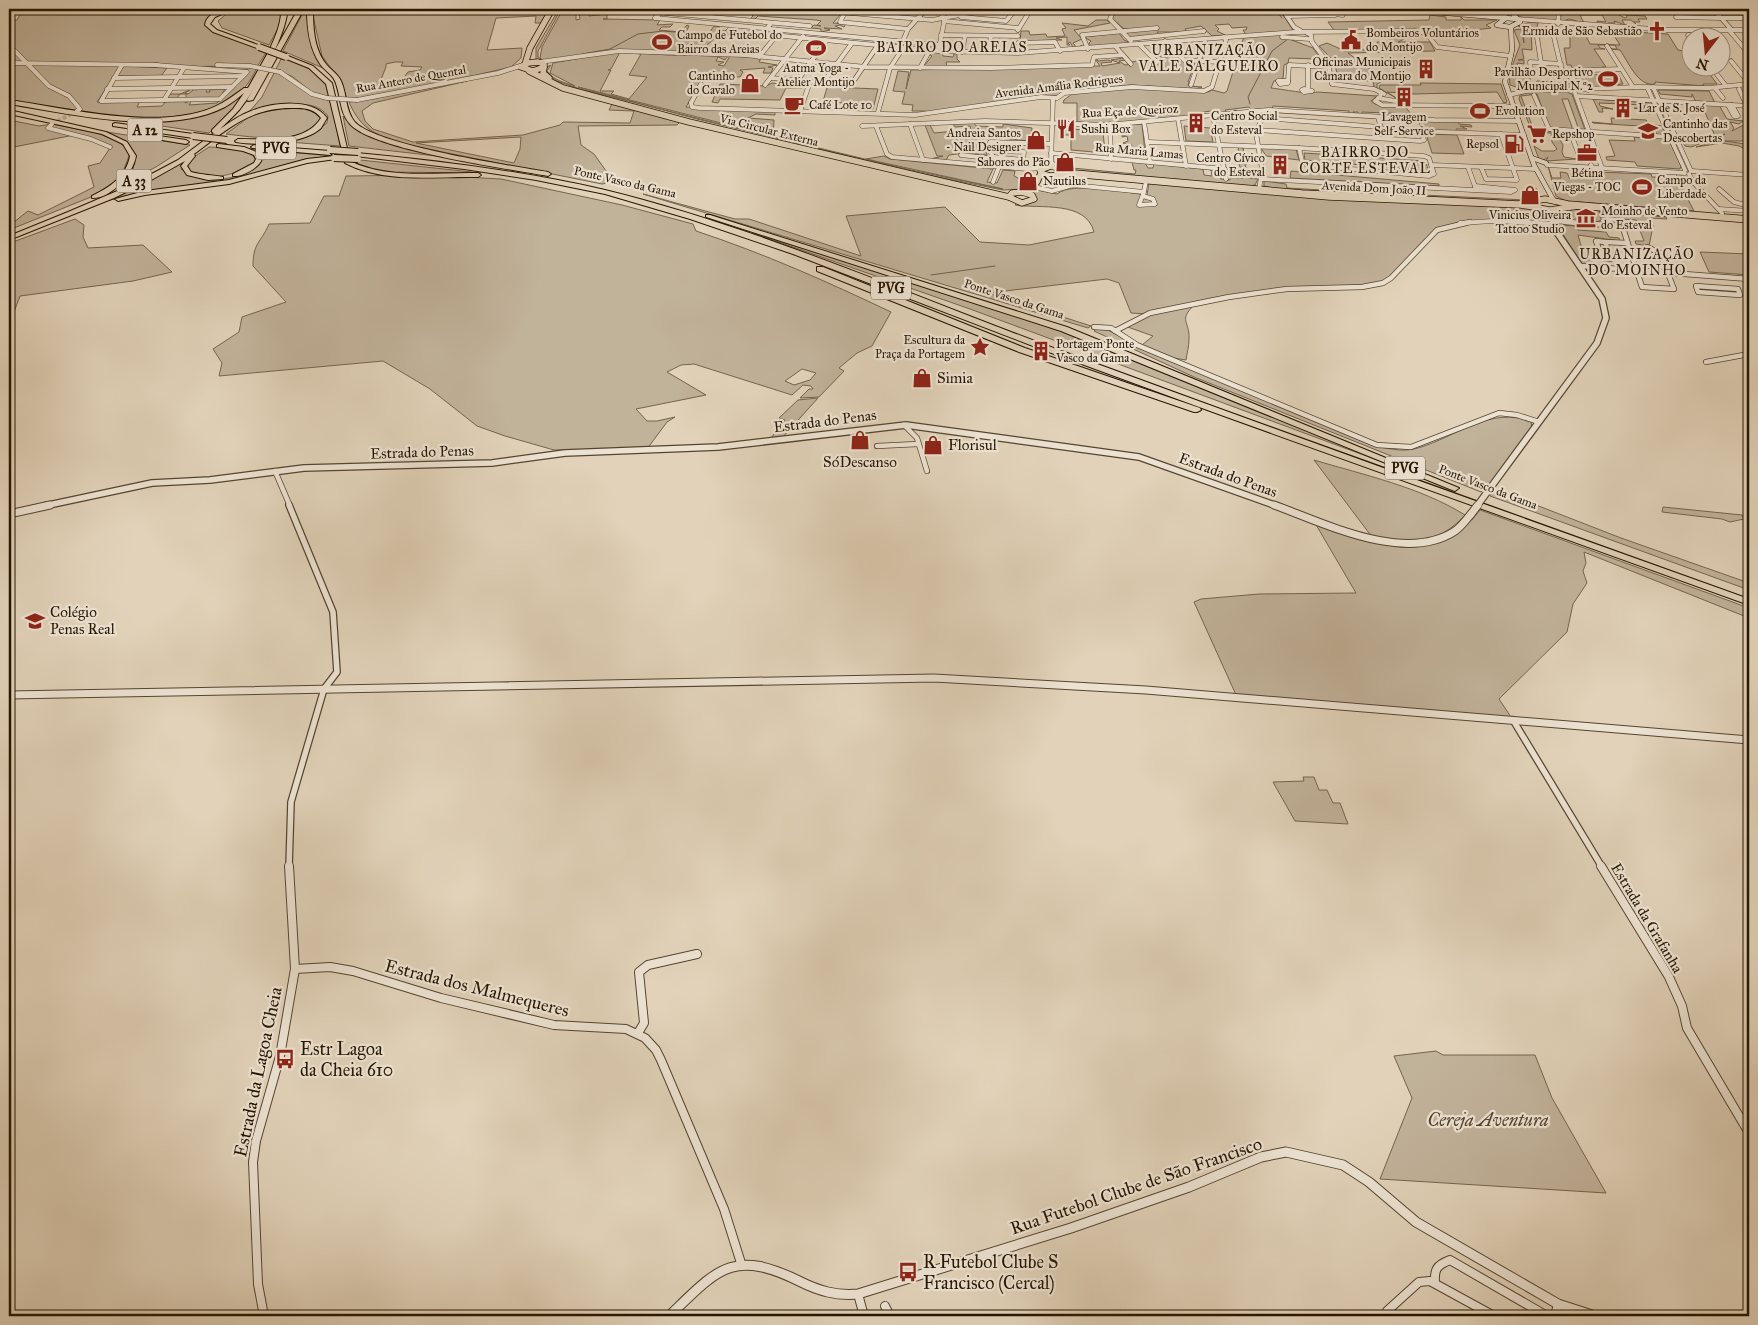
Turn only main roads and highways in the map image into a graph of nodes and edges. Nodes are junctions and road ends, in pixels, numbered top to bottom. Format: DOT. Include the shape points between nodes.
graph roads {
  1 [pos="231,9"];
  2 [pos="239,9"];
  3 [pos="274,9"];
  4 [pos="294,9"];
  5 [pos="301,9"];
  6 [pos="310,9"];
  7 [pos="552,9"];
  8 [pos="557,9"];
  9 [pos="1400,9"];
  10 [pos="1507,16"];
  11 [pos="1502,27"];
  12 [pos="1511,27"];
  13 [pos="281,29"];
  14 [pos="1511,33"];
  15 [pos="260,46"];
  16 [pos="287,56"];
  17 [pos="538,62"];
  18 [pos="524,64"];
  19 [pos="545,67"];
  20 [pos="260,70"];
  21 [pos="528,70"];
  22 [pos="339,86"];
  23 [pos="9,103"];
  24 [pos="9,111"];
  25 [pos="122,132"];
  26 [pos="221,132"];
  27 [pos="189,140"];
  28 [pos="238,141"];
  29 [pos="222,143"];
  30 [pos="204,146"];
  31 [pos="332,153"];
  32 [pos="358,155"];
  33 [pos="1532,158"];
  34 [pos="1536,168"];
  35 [pos="1042,170"];
  36 [pos="1057,172"];
  37 [pos="1539,178"];
  38 [pos="1259,190"];
  39 [pos="1016,192"];
  40 [pos="1032,194"];
  41 [pos="1009,197"];
  42 [pos="667,204"];
  43 [pos="1538,204"];
  44 [pos="642,205"];
  45 [pos="1556,205"];
  46 [pos="674,213"];
  47 [pos="1749,220"];
  48 [pos="53,221"];
  49 [pos="9,233"];
  50 [pos="9,238"];
  51 [pos="1749,597"];
  52 [pos="1749,602"];
  1 -- 15 [label="highway" via="210,18 207,24 215,31"];
  2 -- 15 [label="highway" via="218,16 213,24"];
  3 -- 13 [label="highway" via="284,14"];
  4 -- 13 [label="highway, A 33"];
  5 -- 26 [label="highway, A 33" via="261,85 246,108"];
  6 -- 22 [label="highway" via="316,51"];
  7 -- 18 [label="main road"];
  8 -- 17 [label="main road" via="534,48 533,57"];
  9 -- 10 [label="main road"];
  10 -- 11 [label="main road" via="1497,24"];
  10 -- 12 [label="main road" via="1518,20"];
  11 -- 12 [label="main road"];
  11 -- 14 [label="main road"];
  12 -- 14 [label="main road"];
  13 -- 20 [label="highway, A 33"];
  14 -- 33 [label="main road" via="1513,46 1505,74 1506,85"];
  15 -- 16 [label="highway, bridge"];
  16 -- 22 [label="highway" via="315,66"];
  16 -- 44 [label="highway" via="311,67 329,83 347,162 354,168 385,174 483,175"];
  17 -- 18 [label="main road"];
  17 -- 19 [label="main road"];
  18 -- 21 [label="main road" via="521,67"];
  19 -- 21 [label="main road"];
  19 -- 39 [label="main road, Via Circular Externa" via="543,73 556,82 600,96 906,172"];
  20 -- 23 [label="highway" via="245,90 232,100 205,111 165,119 107,118"];
  20 -- 49 [label="highway, A 33" via="238,108 196,146 116,190"];
  21 -- 41 [label="main road, Via Circular Externa" via="563,88 689,122"];
  22 -- 42 [label="highway" via="345,112 354,125 371,136 573,179"];
  23 -- 27 [label="highway, A 12"];
  24 -- 25 [label="highway, A 12"];
  24 -- 49 [label="highway" via="104,133 125,143 133,156 126,175 105,191"];
  25 -- 27 [label="highway"];
  25 -- 27 [label="highway, A 12"];
  26 -- 28 [label="highway" via="247,115 277,106 317,110 324,118 317,128 298,136 270,141"];
  26 -- 30 [label="highway, A 33"];
  27 -- 29 [label="highway"];
  28 -- 29 [label="highway"];
  28 -- 31 [label="highway, PVG"];
  29 -- 30 [label="highway" via="252,151 259,159 257,164 234,176 208,178 189,174 184,166"];
  29 -- 31 [label="highway, PVG"];
  30 -- 48 [label="highway, A 33" via="144,181"];
  31 -- 32 [label="highway, bridge"];
  31 -- 48 [label="highway" via="229,182 130,196"];
  32 -- 42 [label="highway, Ponte Vasco da Gama / PVG" via="450,162 528,173"];
  32 -- 44 [label="highway" via="522,179"];
  32 -- 46 [label="highway, Ponte Vasco da Gama / PVG" via="459,166 554,182 640,201"];
  33 -- 34 [label="main road"];
  33 -- 34 [label="main road" via="1546,164"];
  34 -- 37 [label="main road"];
  35 -- 36 [label="main road"];
  35 -- 36 [label="main road"];
  35 -- 39 [label="main road" via="1041,178 1029,189"];
  36 -- 38 [label="main road, Avenida Dom João II"];
  36 -- 40 [label="main road" via="1034,187"];
  36 -- 43 [label="main road, Avenida Dom João II" via="1329,197"];
  37 -- 43 [label="main road" via="1543,194"];
  37 -- 45 [label="main road"];
  38 -- 43 [label="main road, Avenida Dom João II"];
  39 -- 40 [label="main road"];
  39 -- 41 [label="main road"];
  40 -- 41 [label="main road, Via Circular Externa" via="1034,199 1026,202 1014,202"];
  42 -- 51 [label="highway, Ponte Vasco da Gama / PVG" via="1064,328 1425,477"];
  43 -- 45 [label="main road"];
  43 -- 45 [label="main road"];
  44 -- 46 [label="highway"];
  45 -- 47 [label="main road"];
  46 -- 52 [label="highway, Ponte Vasco da Gama / PVG" via="868,279 1046,348"];
  48 -- 50 [label="highway, A 33"];
}
